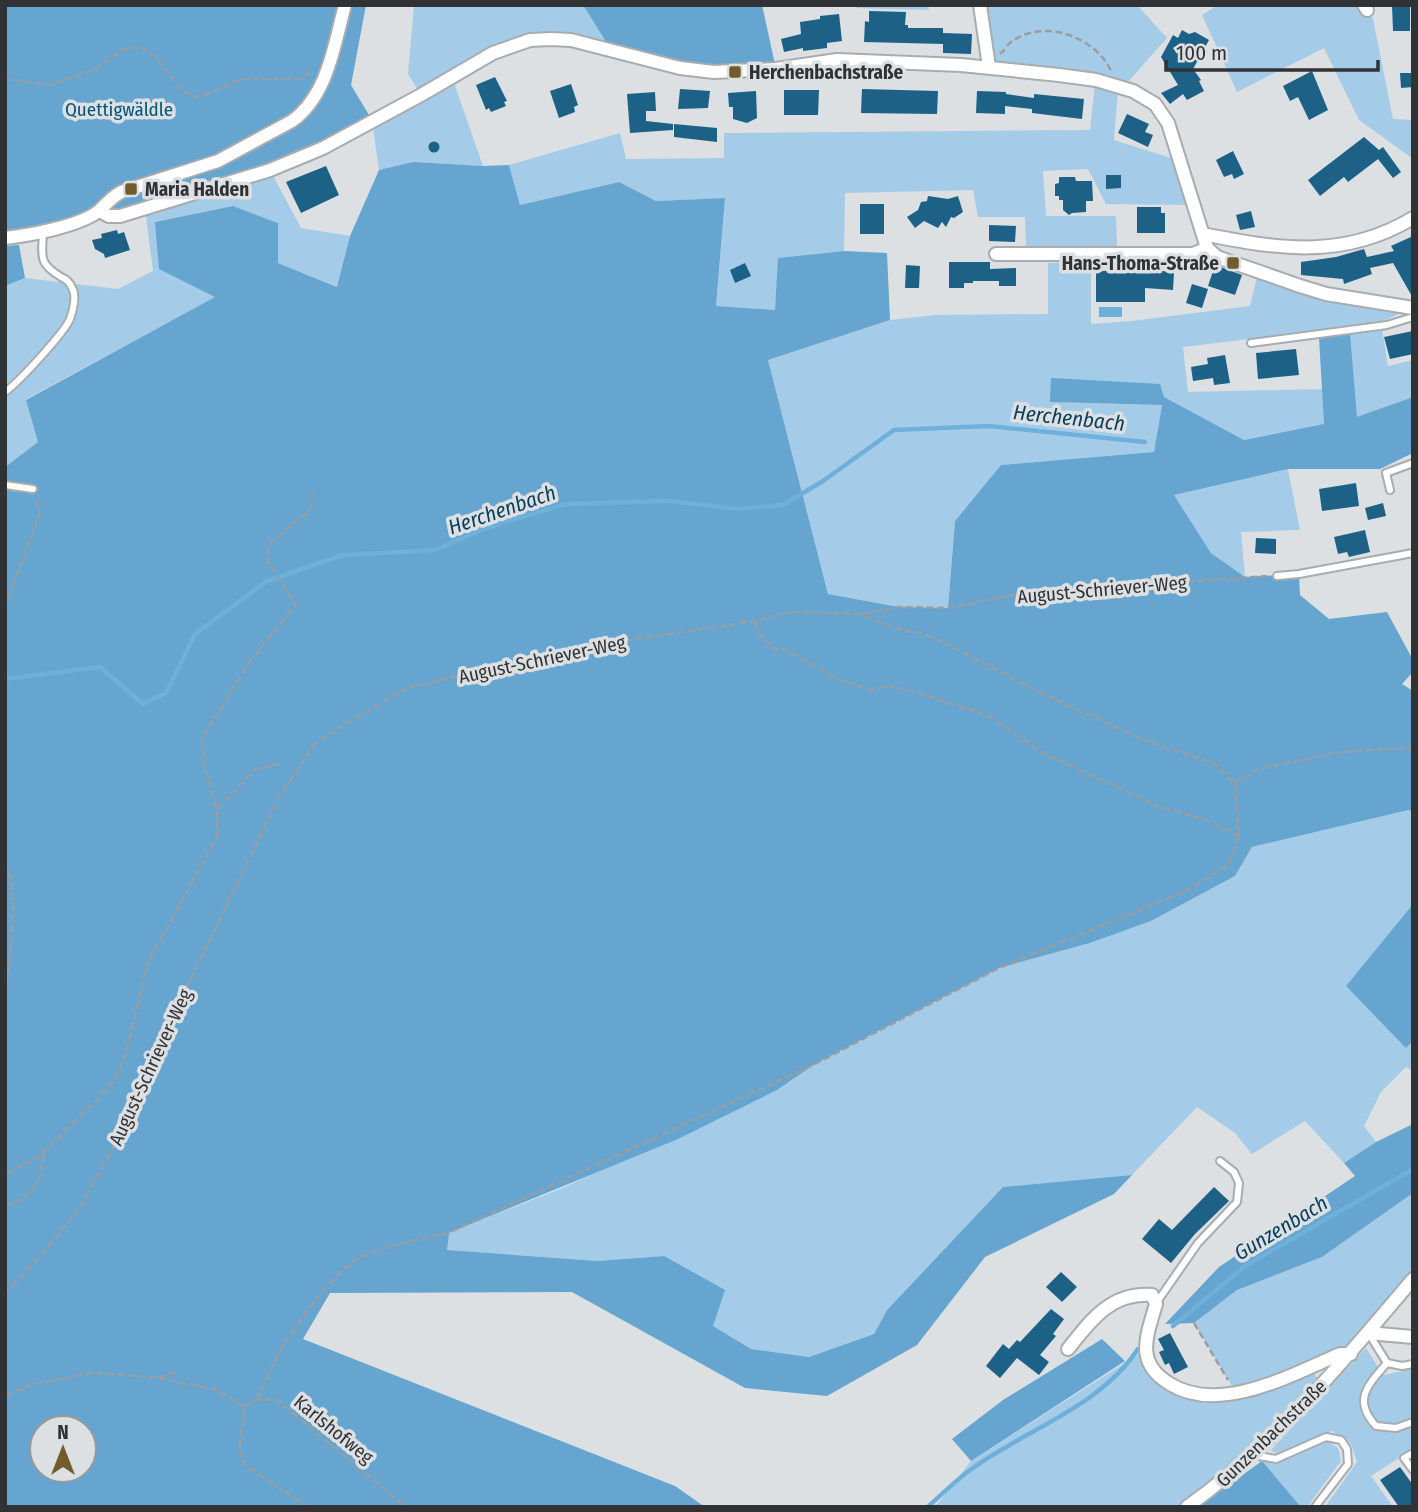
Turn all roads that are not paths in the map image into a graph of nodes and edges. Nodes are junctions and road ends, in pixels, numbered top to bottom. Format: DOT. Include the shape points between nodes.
graph roads {
  1 [pos="345,5"];
  2 [pos="980,5"];
  3 [pos="989,67"];
  4 [pos="99,211"];
  5 [pos="1413,218"];
  6 [pos="43,232"];
  7 [pos="1203,234"];
  8 [pos="5,238"];
  9 [pos="1207,248"];
  10 [pos="996,254"];
  11 [pos="1413,308"];
  12 [pos="1413,317"];
  13 [pos="1251,343"];
  14 [pos="5,391"];
  15 [pos="1413,463"];
  16 [pos="5,485"];
  17 [pos="33,489"];
  18 [pos="1390,490"];
  19 [pos="1413,553"];
  20 [pos="1277,576"];
  21 [pos="1220,1161"];
  22 [pos="1413,1279"];
  23 [pos="1156,1304"];
  24 [pos="1368,1333"];
  25 [pos="1413,1337"];
  26 [pos="1068,1349"];
  27 [pos="1351,1354"];
  28 [pos="1387,1363"];
  29 [pos="1413,1364"];
  30 [pos="1413,1422"];
  31 [pos="1413,1453"];
  32 [pos="1253,1455"];
  33 [pos="1413,1470"];
  34 [pos="1208,1492"];
  35 [pos="1187,1507"];
  36 [pos="1203,1507"];
  37 [pos="1315,1507"];
  1 -- 4 [label="street" via="324,77 301,114 218,161 121,192"];
  2 -- 3 [label="street"];
  3 -- 4 [label="street" via="837,60 713,72 571,40 530,40 494,53 323,148 270,170 120,216"];
  3 -- 7 [label="street" via="1096,80 1147,98 1168,123"];
  4 -- 6 [label="street"];
  5 -- 7 [label="street" via="1378,235 1308,249"];
  6 -- 8 [label="street"];
  6 -- 14 [label="lane" via="42,256 47,268 74,290 73,307 59,334"];
  7 -- 9 [label="street"];
  9 -- 10 [label="street" via="1192,254"];
  9 -- 11 [label="street" via="1217,257 1313,290"];
  12 -- 13 [label="lane" via="1387,325"];
  15 -- 18 [label="lane" via="1387,473"];
  16 -- 17 [label="lane"];
  19 -- 20 [label="lane"];
  21 -- 23 [label="lane" via="1239,1183 1237,1202 1198,1243"];
  22 -- 24 [label="street, Gunzenbachstraße"];
  23 -- 26 [label="street" via="1152,1295 1139,1294 1107,1305"];
  23 -- 27 [label="street, Gunzenbachstraße" via="1146,1359 1154,1375 1180,1390 1213,1396 1264,1387 1340,1354"];
  24 -- 25 [label="street"];
  24 -- 27 [label="street, Gunzenbachstraße"];
  24 -- 28 [label="lane"];
  27 -- 32 [label="street, Gunzenbachstraße"];
  28 -- 29 [label="lane"];
  28 -- 30 [label="lane" via="1368,1386 1365,1415 1376,1426"];
  31 -- 33 [label="lane" via="1404,1458"];
  32 -- 34 [label="street, Gunzenbachstraße"];
  32 -- 37 [label="lane" via="1276,1459 1326,1437 1341,1440 1348,1464"];
  34 -- 35 [label="street, Gunzenbachstraße"];
  34 -- 36 [label="street"];
}
